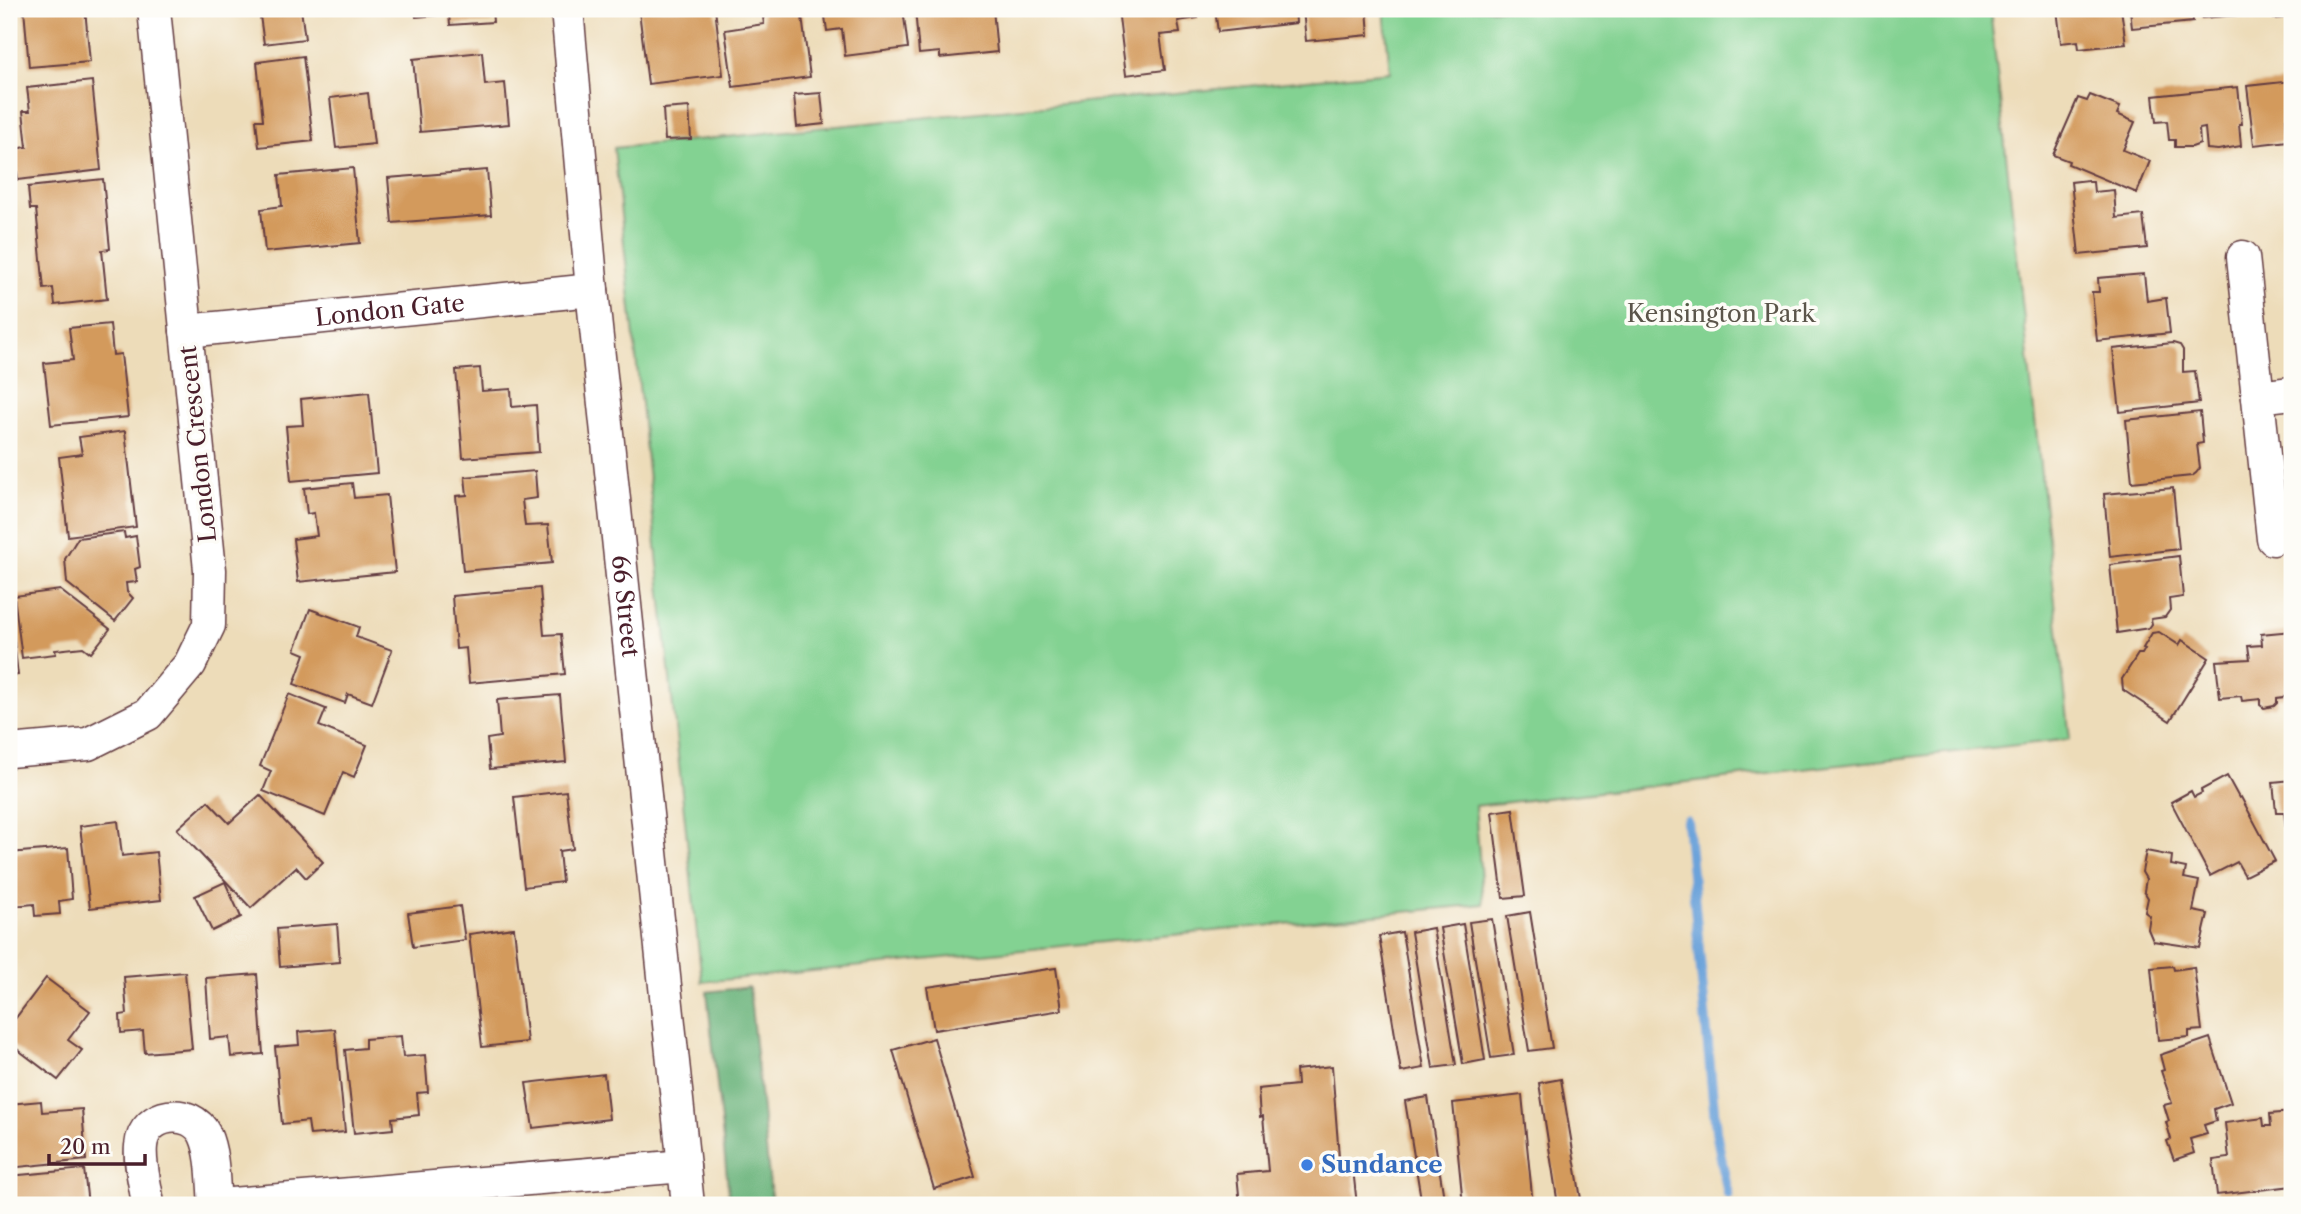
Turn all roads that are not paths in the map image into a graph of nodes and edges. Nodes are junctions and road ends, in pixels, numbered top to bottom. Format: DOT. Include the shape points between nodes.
graph roads {
  1 [pos="154,9"];
  2 [pos="567,9"];
  3 [pos="2243,257"];
  4 [pos="592,290"];
  5 [pos="186,331"];
  6 [pos="2292,393"];
  7 [pos="2258,397"];
  8 [pos="2273,538"];
  9 [pos="9,751"];
  10 [pos="684,1166"];
  11 [pos="452,1195"];
  12 [pos="148,1205"];
  13 [pos="217,1205"];
  14 [pos="688,1205"];
  1 -- 5 [label="street, London Crescent"];
  2 -- 4 [label="street, 66 Street"];
  3 -- 7 [label="street"];
  4 -- 5 [label="street, London Gate"];
  4 -- 10 [label="street, 66 Street"];
  5 -- 9 [label="street, London Crescent" via="210,570 209,625 190,664 148,714 88,744"];
  6 -- 7 [label="street"];
  7 -- 8 [label="street"];
  10 -- 11 [label="street"];
  10 -- 14 [label="street, 66 Street"];
  11 -- 13 [label="street"];
  12 -- 13 [label="street" via="141,1143 148,1129 172,1116 193,1121 206,1138"];
}
